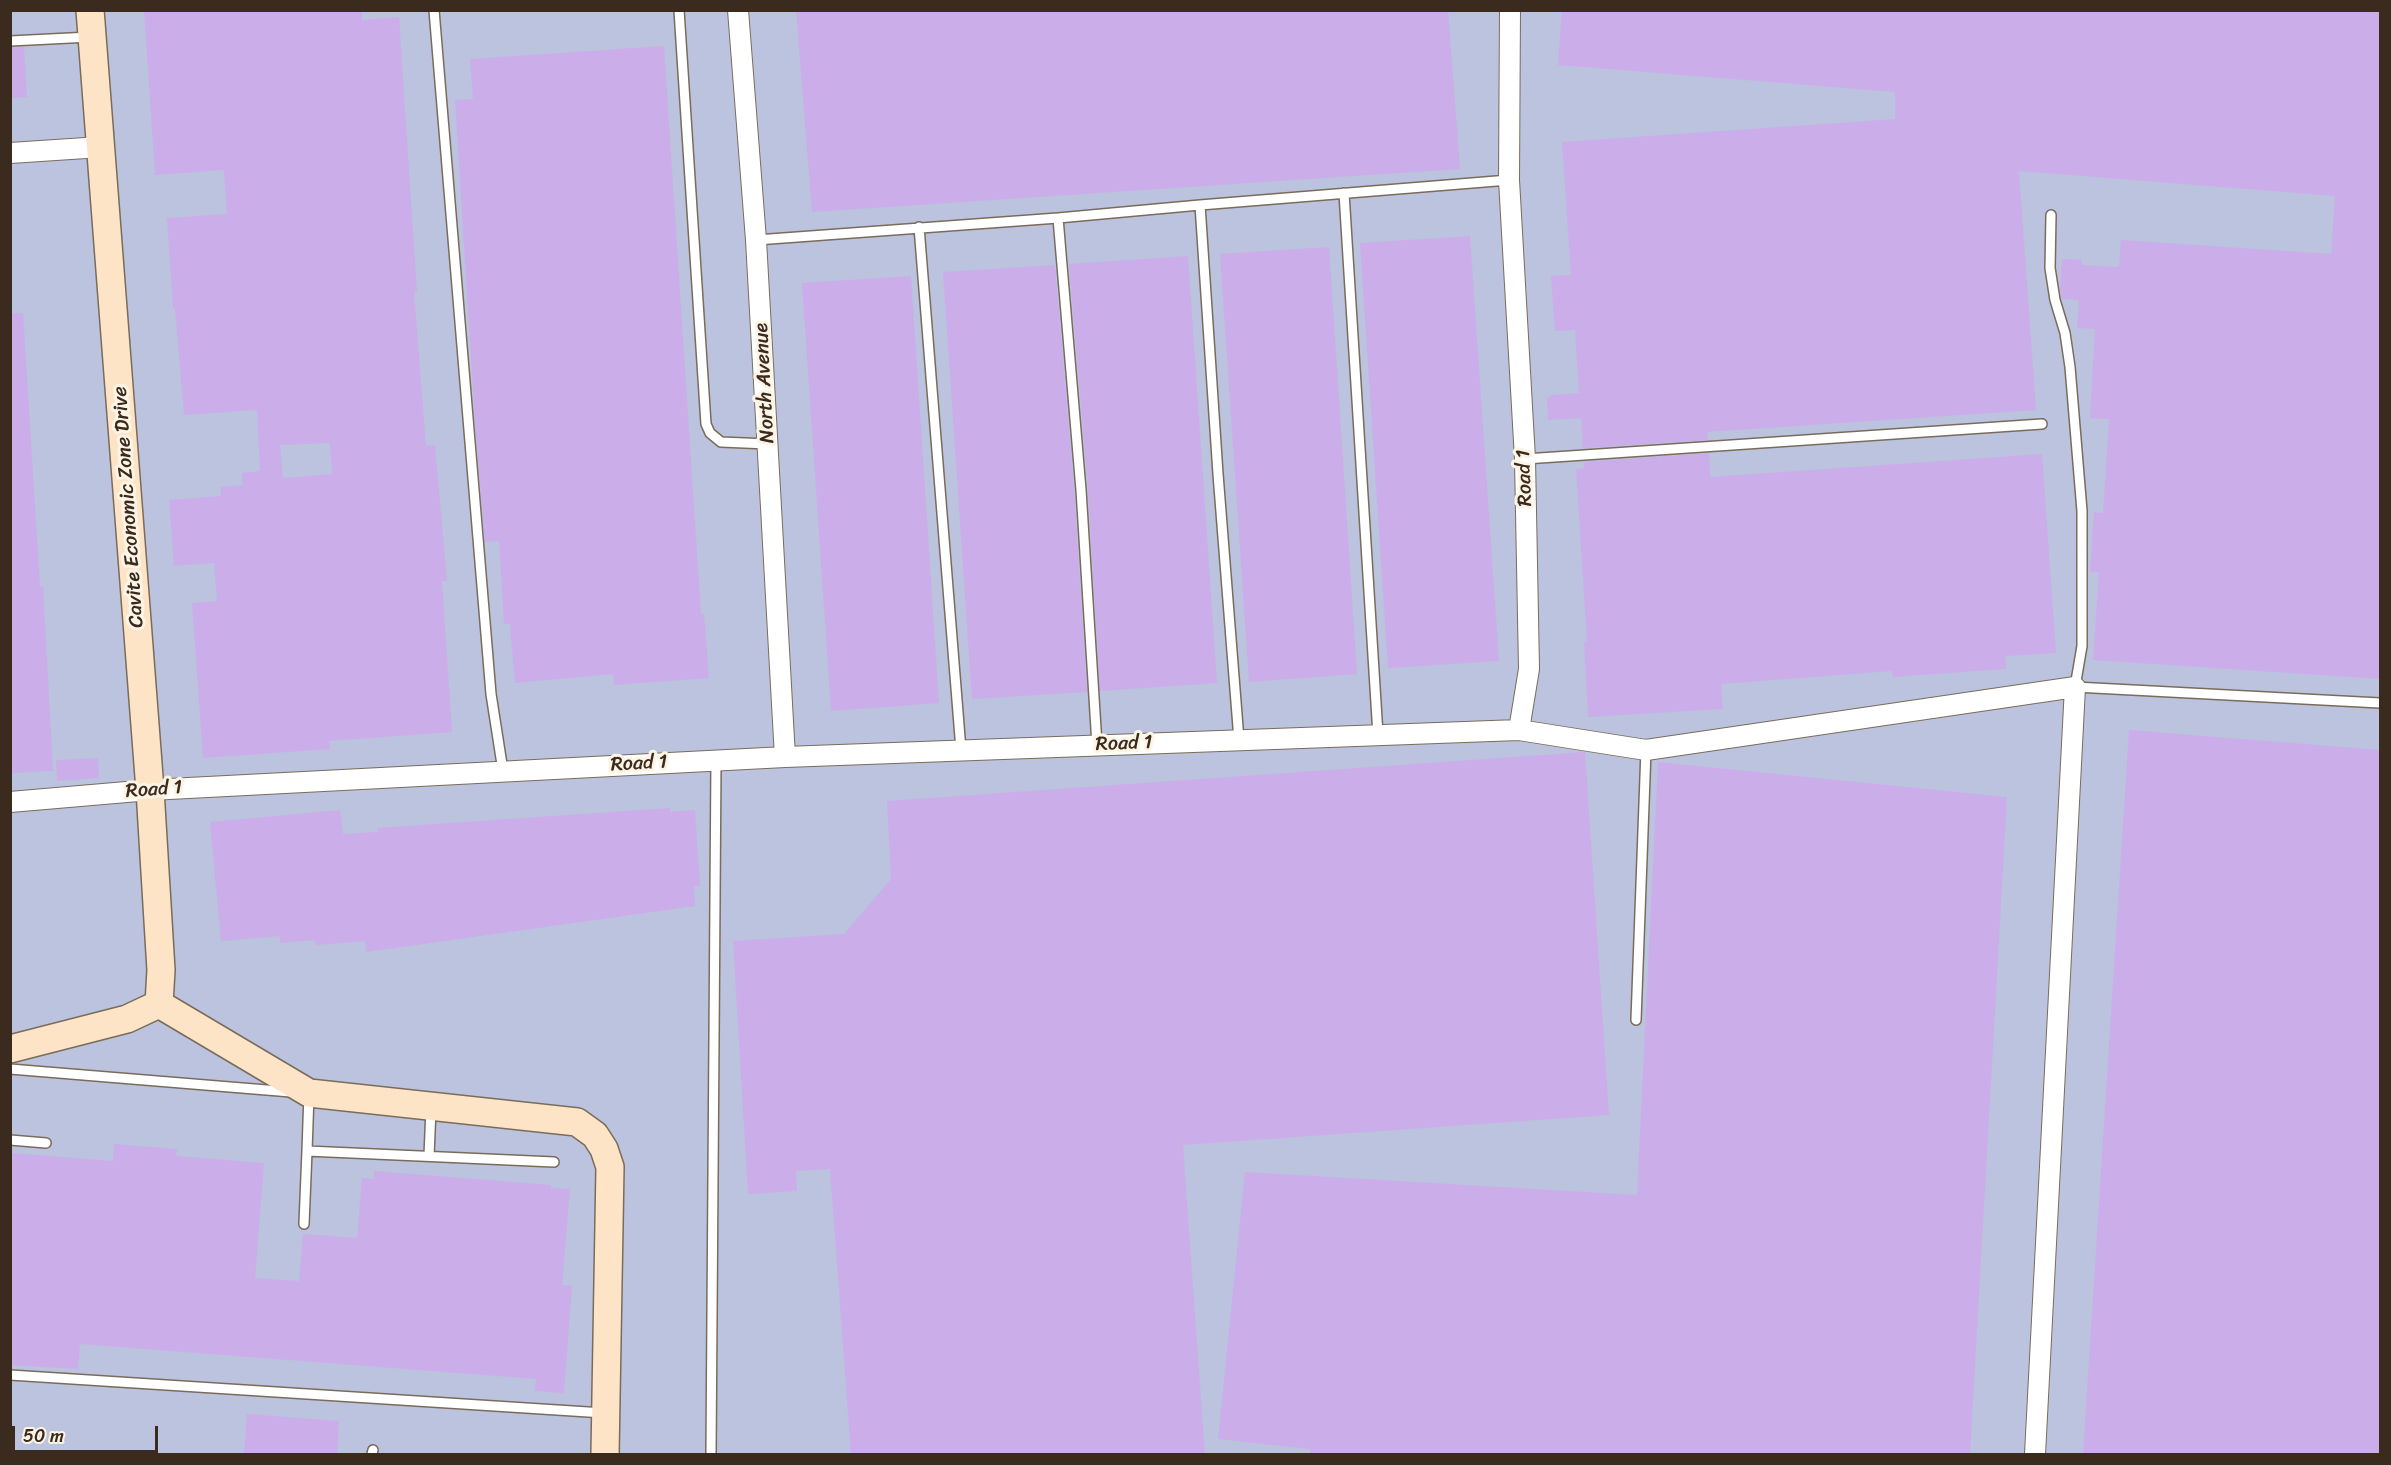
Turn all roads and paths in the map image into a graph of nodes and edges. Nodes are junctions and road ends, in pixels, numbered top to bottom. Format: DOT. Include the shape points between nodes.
graph roads {
  1 [pos="434,10"];
  2 [pos="679,10"];
  3 [pos="738,10"];
  4 [pos="1510,10"];
  5 [pos="91,24"];
  6 [pos="10,41"];
  7 [pos="101,147"];
  8 [pos="10,153"];
  9 [pos="1509,180"];
  10 [pos="1344,193"];
  11 [pos="1200,205"];
  12 [pos="2051,215"];
  13 [pos="1058,218"];
  14 [pos="919,227"];
  15 [pos="756,240"];
  16 [pos="2042,424"];
  17 [pos="768,444"];
  18 [pos="1525,459"];
  19 [pos="2075,687"];
  20 [pos="2380,703"];
  21 [pos="1519,730"];
  22 [pos="1378,735"];
  23 [pos="1239,740"];
  24 [pos="1097,745"];
  25 [pos="961,750"];
  26 [pos="1646,750"];
  27 [pos="785,757"];
  28 [pos="716,760"];
  29 [pos="503,771"];
  30 [pos="150,790"];
  31 [pos="10,802"];
  32 [pos="159,1004"];
  33 [pos="1636,1020"];
  34 [pos="10,1049"];
  35 [pos="10,1069"];
  36 [pos="309,1093"];
  37 [pos="431,1106"];
  38 [pos="10,1140"];
  39 [pos="46,1143"];
  40 [pos="307,1150"];
  41 [pos="429,1156"];
  42 [pos="554,1162"];
  43 [pos="304,1224"];
  44 [pos="10,1375"];
  45 [pos="607,1413"];
  46 [pos="605,1455"];
  47 [pos="711,1455"];
  48 [pos="2035,1455"];
  1 -- 29 [label="lane" via="491,694"];
  2 -- 17 [label="lane" via="706,424 721,442"];
  3 -- 15 [label="street, North Avenue"];
  4 -- 9 [label="street, Road 1"];
  5 -- 6 [label="lane"];
  5 -- 7 [label="street, Cavite Economic Zone Drive"];
  7 -- 8 [label="street"];
  7 -- 30 [label="street, Cavite Economic Zone Drive"];
  9 -- 10 [label="lane"];
  9 -- 18 [label="street, Road 1"];
  10 -- 11 [label="lane"];
  10 -- 22 [label="lane"];
  11 -- 13 [label="lane"];
  11 -- 23 [label="lane"];
  12 -- 19 [label="lane" via="2050,268 2070,367 2082,511 2082,645"];
  13 -- 14 [label="lane"];
  13 -- 24 [label="lane"];
  14 -- 15 [label="lane"];
  14 -- 25 [label="lane"];
  15 -- 17 [label="street, North Avenue"];
  16 -- 18 [label="lane"];
  17 -- 27 [label="street, North Avenue"];
  18 -- 21 [label="street, Road 1" via="1529,669"];
  19 -- 20 [label="lane"];
  19 -- 26 [label="street"];
  19 -- 48 [label="street"];
  21 -- 22 [label="street, Road 1"];
  21 -- 26 [label="street"];
  22 -- 23 [label="street, Road 1"];
  23 -- 24 [label="street, Road 1"];
  24 -- 25 [label="street, Road 1"];
  25 -- 27 [label="street, Road 1"];
  26 -- 33 [label="lane"];
  27 -- 28 [label="street, Road 1"];
  28 -- 29 [label="street, Road 1"];
  28 -- 47 [label="lane"];
  29 -- 30 [label="street, Road 1"];
  30 -- 31 [label="street, Road 1"];
  30 -- 32 [label="street, Cavite Economic Zone Drive" via="161,970"];
  32 -- 34 [label="street" via="128,1019"];
  32 -- 36 [label="street"];
  35 -- 36 [label="lane"];
  36 -- 37 [label="street"];
  36 -- 40 [label="lane"];
  37 -- 41 [label="lane"];
  37 -- 45 [label="street" via="577,1122 595,1135 604,1149 610,1167"];
  38 -- 39 [label="lane"];
  40 -- 41 [label="lane"];
  40 -- 43 [label="lane"];
  41 -- 42 [label="lane"];
  44 -- 45 [label="lane"];
  45 -- 46 [label="street"];
}
